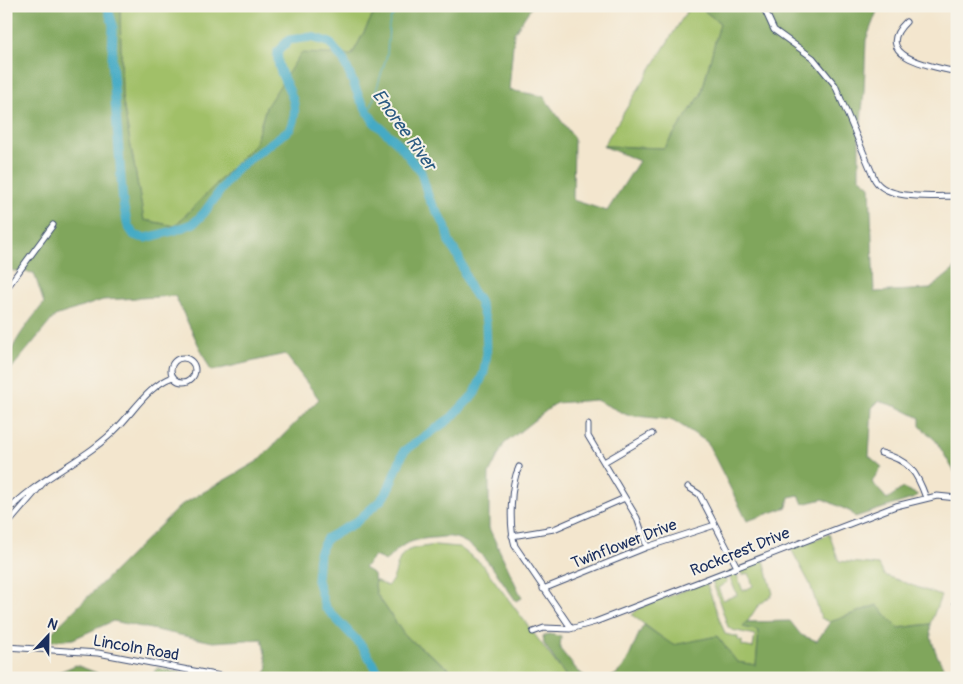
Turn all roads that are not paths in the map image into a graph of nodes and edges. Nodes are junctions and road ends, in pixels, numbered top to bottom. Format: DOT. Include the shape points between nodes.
graph roads {
  1 [pos="763,6"];
  2 [pos="906,22"];
  3 [pos="957,72"];
  4 [pos="957,196"];
  5 [pos="53,225"];
  6 [pos="6,289"];
  7 [pos="173,376"];
  8 [pos="588,425"];
  9 [pos="652,434"];
  10 [pos="881,453"];
  11 [pos="604,462"];
  12 [pos="519,467"];
  13 [pos="43,483"];
  14 [pos="688,487"];
  15 [pos="625,498"];
  16 [pos="926,498"];
  17 [pos="957,498"];
  18 [pos="6,513"];
  19 [pos="715,525"];
  20 [pos="6,526"];
  21 [pos="512,536"];
  22 [pos="647,547"];
  23 [pos="737,567"];
  24 [pos="543,589"];
  25 [pos="571,628"];
  26 [pos="533,632"];
  27 [pos="6,647"];
  28 [pos="231,678"];
  1 -- 4 [label="street" via="774,30 814,58 835,86 881,188 892,194"];
  2 -- 3 [label="street" via="898,30 896,43 904,57 918,64"];
  5 -- 6 [label="street"];
  7 -- 7 [label="street" via="179,382 187,382 193,377 194,367 187,359 177,360 172,366"];
  7 -- 13 [label="street" via="156,386 102,442"];
  8 -- 11 [label="street" via="588,436"];
  9 -- 11 [label="street"];
  10 -- 16 [label="street" via="895,457 912,470"];
  11 -- 15 [label="street"];
  12 -- 21 [label="street" via="514,478"];
  13 -- 18 [label="street" via="25,493"];
  13 -- 20 [label="street"];
  14 -- 19 [label="street" via="699,494"];
  15 -- 21 [label="street" via="554,529"];
  15 -- 22 [label="street" via="637,518"];
  16 -- 17 [label="street, Rockcrest Drive"];
  16 -- 23 [label="street, Rockcrest Drive"];
  19 -- 22 [label="street, Twinflower Drive"];
  19 -- 23 [label="street"];
  21 -- 24 [label="street"];
  22 -- 24 [label="street, Twinflower Drive"];
  23 -- 25 [label="street, Rockcrest Drive" via="595,622"];
  24 -- 25 [label="street"];
  25 -- 26 [label="street, Rockcrest Drive" via="544,628"];
  27 -- 28 [label="street, Lincoln Road" via="98,653"];
}
